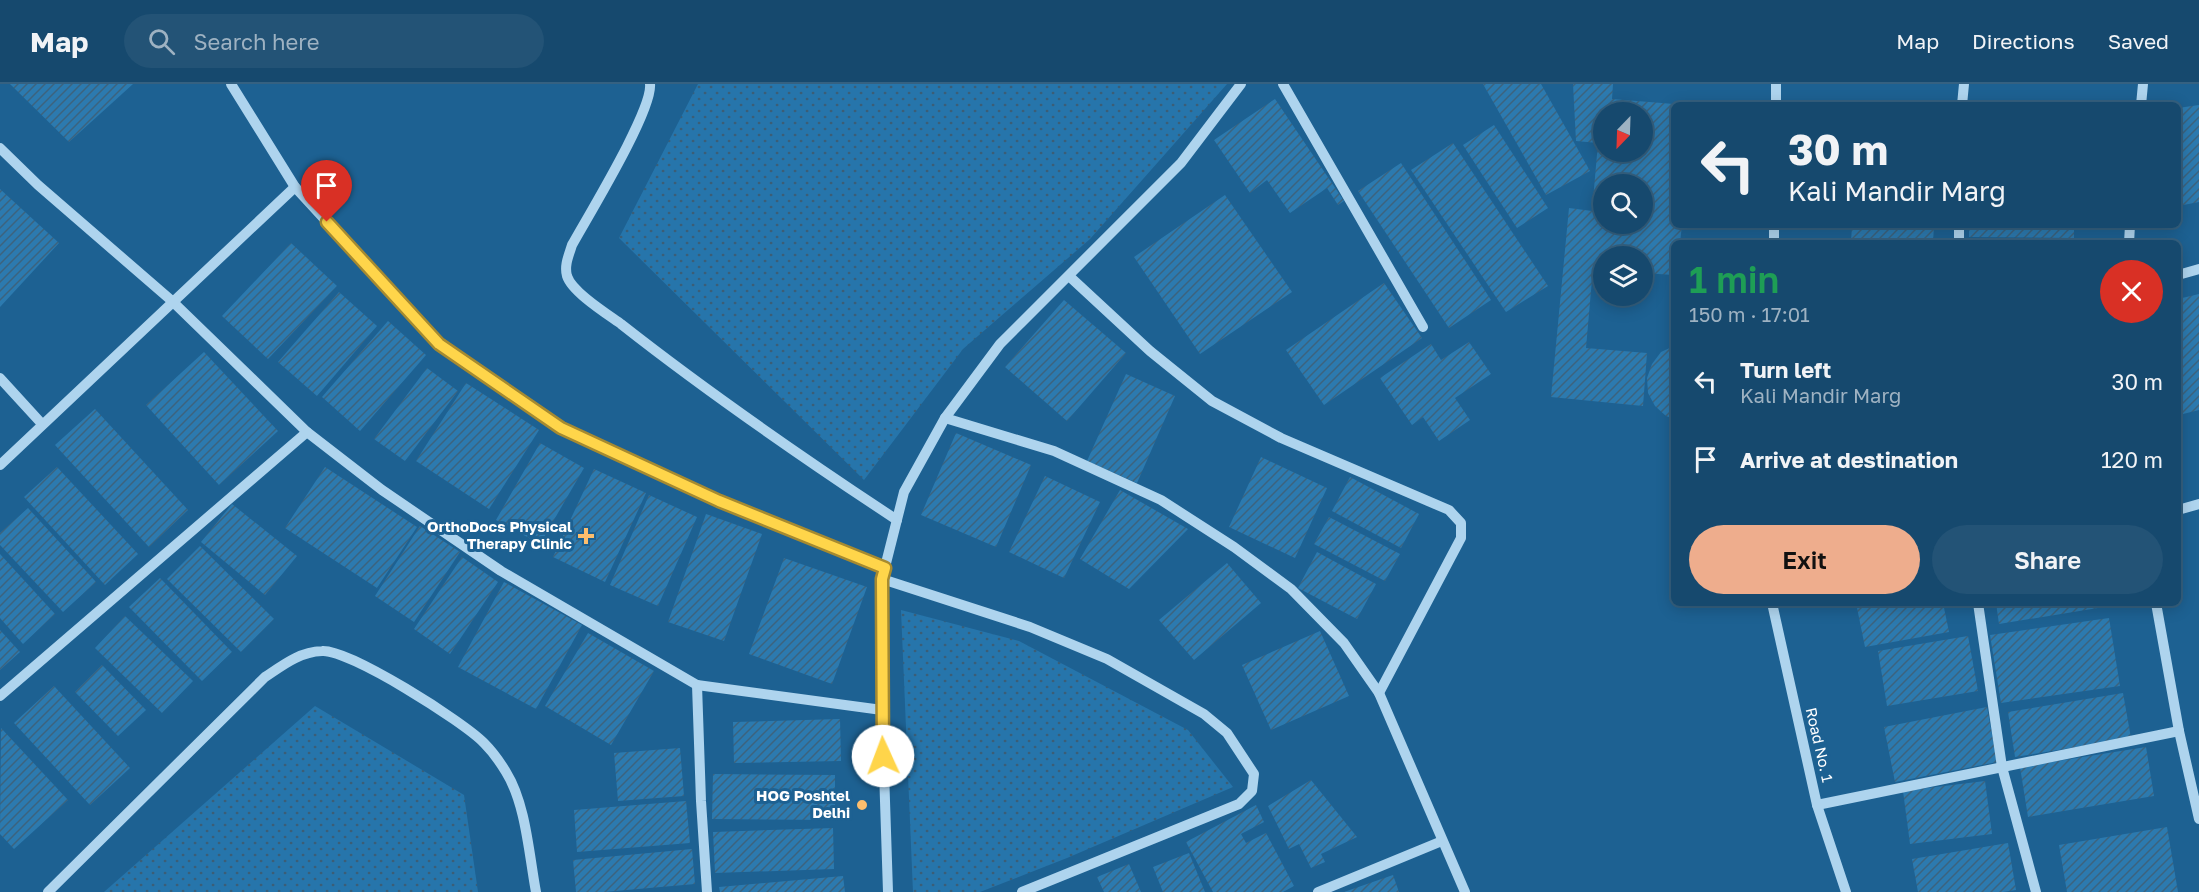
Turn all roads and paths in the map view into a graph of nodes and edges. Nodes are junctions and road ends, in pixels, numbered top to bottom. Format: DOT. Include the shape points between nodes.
graph roads {
  1 [pos="231,84"];
  2 [pos="650,84"];
  3 [pos="1241,84"];
  4 [pos="1283,84"];
  5 [pos="1776,84"];
  6 [pos="1964,84"];
  7 [pos="2143,84"];
  8 [pos="1776,102"];
  9 [pos="1962,102"];
  10 [pos="2141,102"];
  11 [pos="0,148"];
  12 [pos="295,187"];
  13 [pos="2199,270"];
  14 [pos="2181,274"];
  15 [pos="1069,276"];
  16 [pos="172,301"];
  17 [pos="1423,327"];
  18 [pos="0,378"];
  19 [pos="945,418"];
  20 [pos="42,424"];
  21 [pos="306,432"];
  22 [pos="0,465"];
  23 [pos="2199,504"];
  24 [pos="2181,509"];
  25 [pos="897,520"];
  26 [pos="884,573"];
  27 [pos="1773,606"];
  28 [pos="1978,606"];
  29 [pos="2157,606"];
  30 [pos="697,685"];
  31 [pos="1378,693"];
  32 [pos="0,696"];
  33 [pos="882,710"];
  34 [pos="2179,731"];
  35 [pos="2002,767"];
  36 [pos="1817,805"];
  37 [pos="2199,819"];
  38 [pos="1442,841"];
  39 [pos="48,892"];
  40 [pos="536,892"];
  41 [pos="707,892"];
  42 [pos="888,892"];
  43 [pos="1022,892"];
  44 [pos="1318,892"];
  45 [pos="1465,892"];
  46 [pos="1845,892"];
  47 [pos="2036,892"];
  1 -- 12 [label="street"];
  2 -- 25 [label="street" via="641,119 572,245 566,262 567,277 650,348 785,446"];
  3 -- 15 [label="street" via="1181,163"];
  4 -- 17 [label="street"];
  5 -- 8 [label="street"];
  6 -- 9 [label="street"];
  7 -- 10 [label="street"];
  11 -- 16 [label="street"];
  12 -- 16 [label="street"];
  12 -- 26 [label="street" via="439,344 561,428"];
  13 -- 14 [label="street"];
  15 -- 19 [label="street" via="1000,344"];
  15 -- 31 [label="street" via="1150,351 1212,401 1281,438 1449,510 1461,523 1461,538"];
  16 -- 20 [label="street"];
  16 -- 21 [label="street"];
  18 -- 20 [label="street"];
  19 -- 25 [label="street" via="904,492"];
  19 -- 31 [label="street" via="1054,452 1161,500 1291,589 1344,643"];
  20 -- 22 [label="street"];
  21 -- 30 [label="street" via="381,490 501,571"];
  21 -- 32 [label="street"];
  23 -- 24 [label="street"];
  25 -- 26 [label="street"];
  26 -- 33 [label="street"];
  26 -- 43 [label="street" via="1107,659 1212,720 1227,733 1254,774 1252,790 1239,804"];
  27 -- 36 [label="street, Road No. 1"];
  28 -- 35 [label="street"];
  29 -- 34 [label="street"];
  30 -- 33 [label="street"];
  30 -- 41 [label="street"];
  31 -- 38 [label="street"];
  33 -- 42 [label="street"];
  34 -- 35 [label="street"];
  34 -- 37 [label="street"];
  35 -- 36 [label="street"];
  35 -- 47 [label="street"];
  36 -- 46 [label="street, Road No. 1"];
  38 -- 44 [label="street"];
  38 -- 45 [label="street"];
  39 -- 40 [label="street" via="265,678 296,656 323,650 351,658 451,716 483,742 507,773 520,806"];
}
